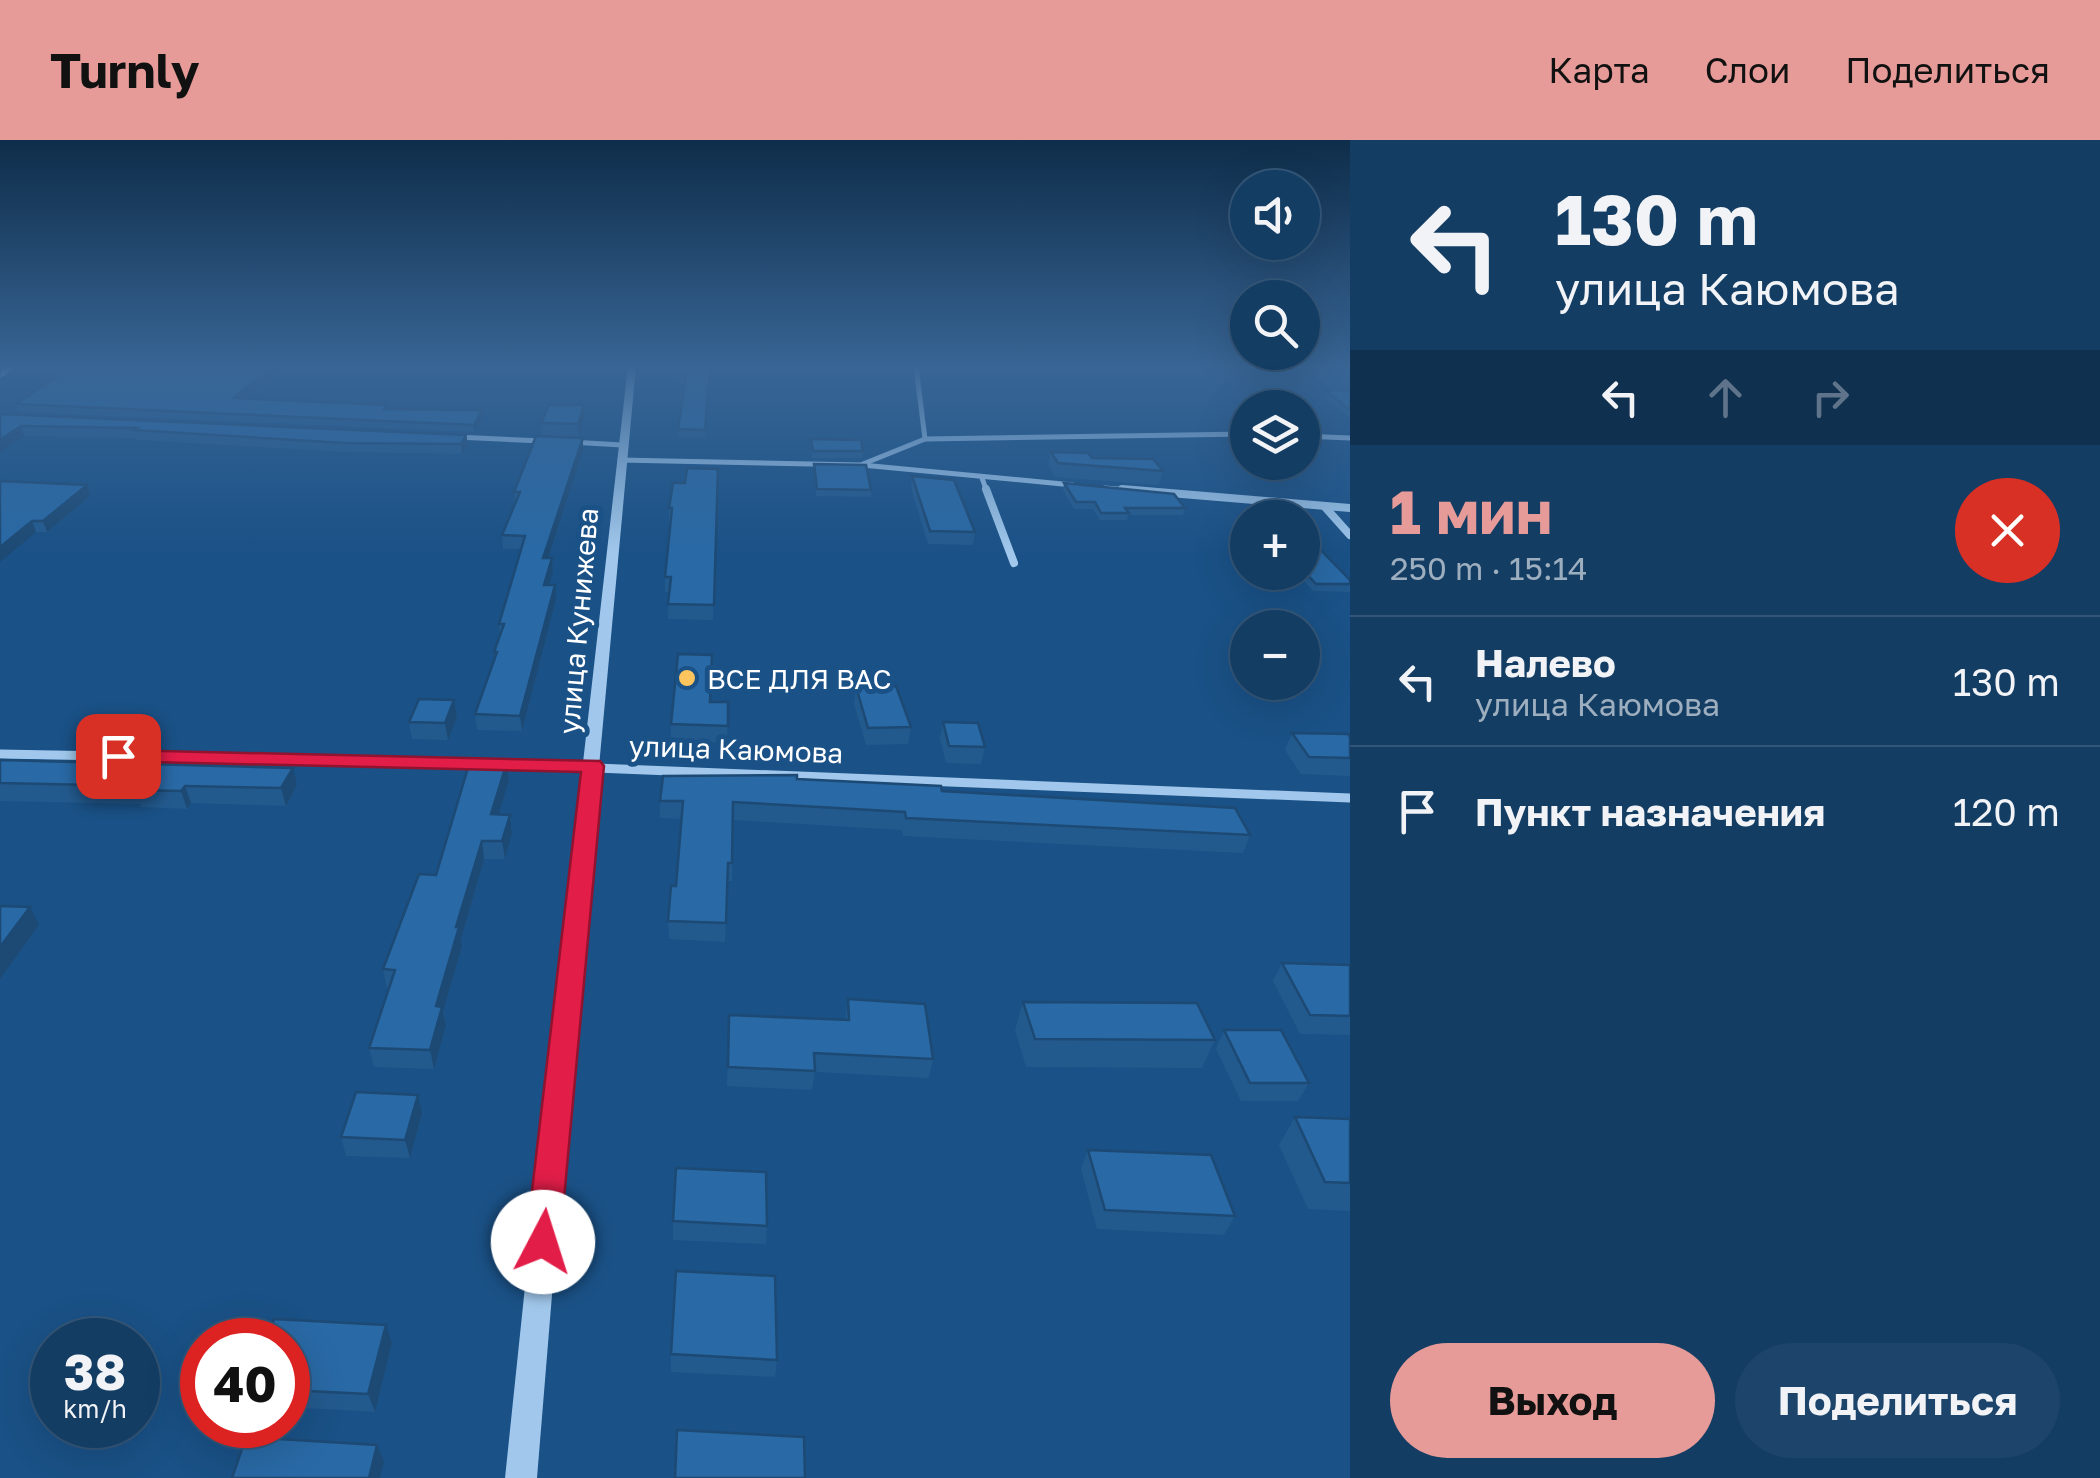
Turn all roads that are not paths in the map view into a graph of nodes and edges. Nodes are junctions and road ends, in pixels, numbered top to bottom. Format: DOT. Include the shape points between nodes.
graph roads {
  1 [pos="624,428"];
  2 [pos="924,428"];
  3 [pos="1230,434"];
  4 [pos="454,437"];
  5 [pos="1320,437"];
  6 [pos="1350,438"];
  7 [pos="925,439"];
  8 [pos="547,441"];
  9 [pos="566,442"];
  10 [pos="621,452"];
  11 [pos="862,464"];
  12 [pos="982,478"];
  13 [pos="1077,486"];
  14 [pos="1096,487"];
  15 [pos="1324,506"];
  16 [pos="1350,508"];
  17 [pos="1350,535"];
  18 [pos="1014,563"];
  19 [pos="0,754"];
  20 [pos="593,766"];
  21 [pos="1350,798"];
  22 [pos="522,1478"];
  1 -- 10 [label="street, улица Кунижева"];
  2 -- 7 [label="street"];
  3 -- 7 [label="street"];
  4 -- 8 [label="street"];
  5 -- 6 [label="street"];
  7 -- 11 [label="street"];
  9 -- 10 [label="street"];
  10 -- 11 [label="street"];
  10 -- 20 [label="street, улица Кунижева"];
  11 -- 12 [label="street"];
  12 -- 13 [label="street"];
  12 -- 18 [label="street"];
  14 -- 15 [label="street"];
  15 -- 16 [label="street"];
  15 -- 17 [label="street"];
  19 -- 20 [label="street, улица Каюмова"];
  20 -- 21 [label="street, улица Каюмова"];
  20 -- 22 [label="street, улица Кунижева"];
}
